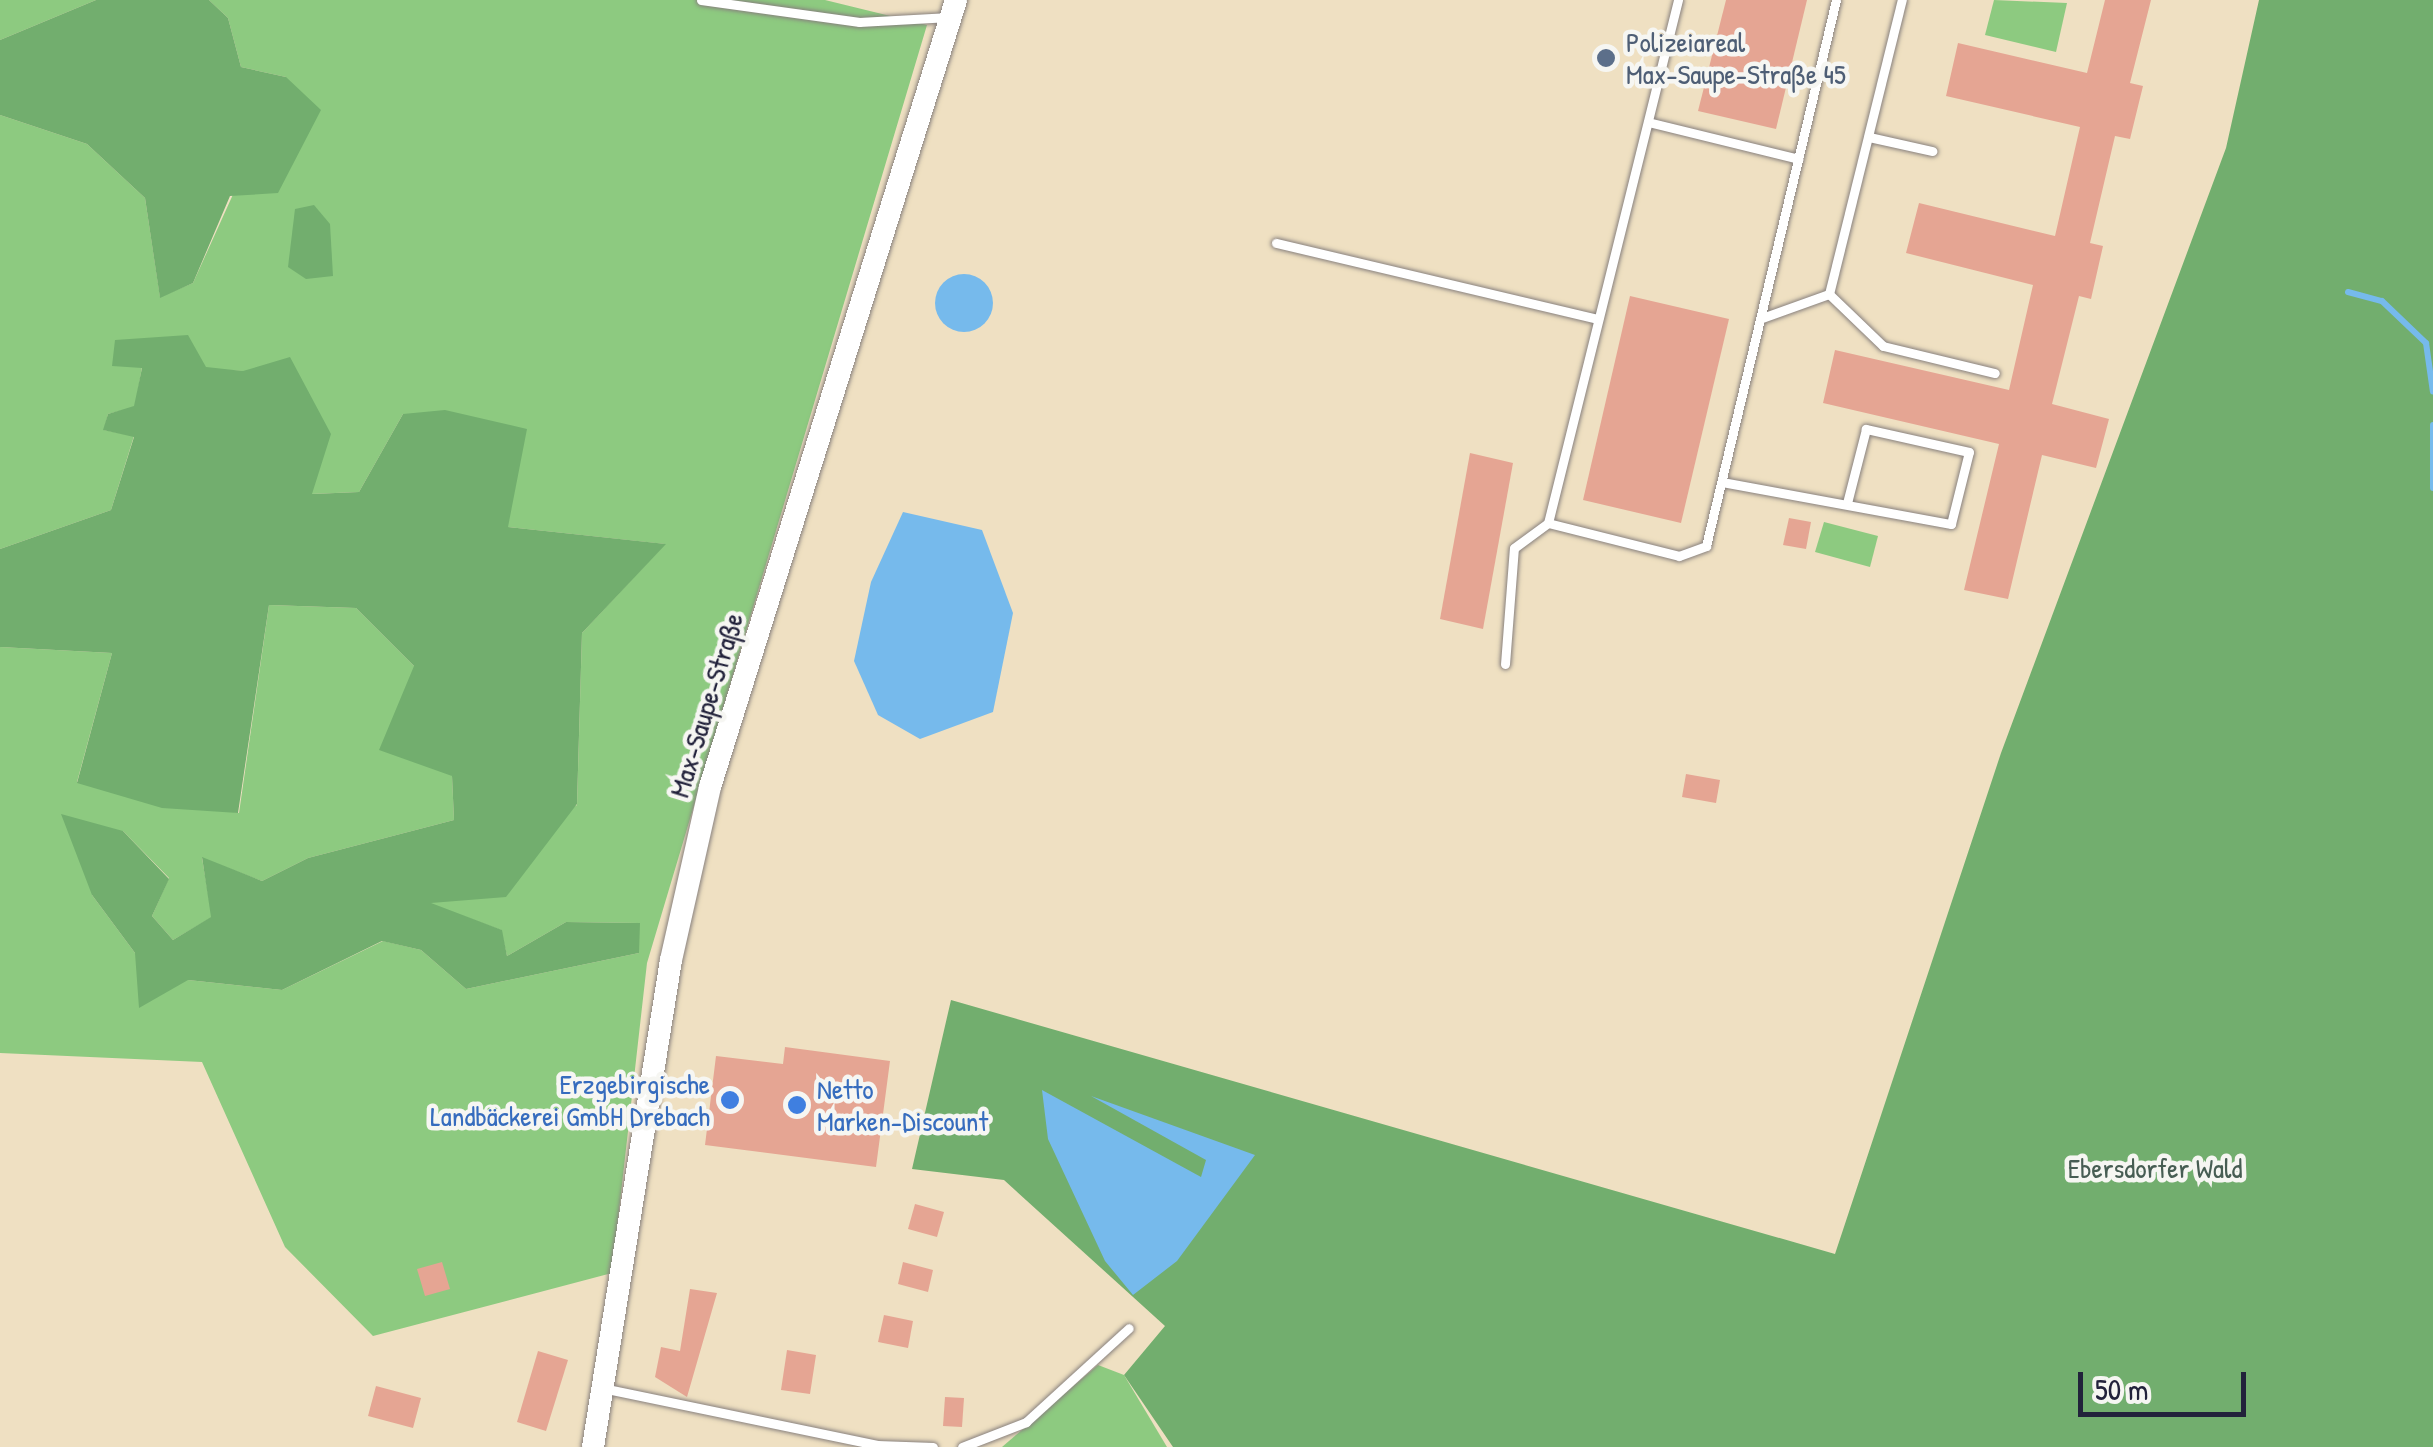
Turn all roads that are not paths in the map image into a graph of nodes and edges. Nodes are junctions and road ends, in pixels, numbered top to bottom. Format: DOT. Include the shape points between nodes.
graph roads {
  1 [pos="701,0"];
  2 [pos="1678,0"];
  3 [pos="1836,0"];
  4 [pos="1902,0"];
  5 [pos="954,8"];
  6 [pos="1648,122"];
  7 [pos="1869,136"];
  8 [pos="1932,151"];
  9 [pos="1799,158"];
  10 [pos="1276,244"];
  11 [pos="1829,294"];
  12 [pos="1762,318"];
  13 [pos="1598,319"];
  14 [pos="1994,373"];
  15 [pos="1722,482"];
  16 [pos="1847,503"];
  17 [pos="1548,524"];
  18 [pos="1505,664"];
  19 [pos="1128,1328"];
  20 [pos="607,1389"];
  21 [pos="878,1446"];
  22 [pos="593,1447"];
  23 [pos="933,1447"];
  24 [pos="962,1447"];
  1 -- 5 [label="lane" via="859,22"];
  2 -- 6 [label="lane"];
  3 -- 9 [label="lane"];
  4 -- 7 [label="lane"];
  5 -- 20 [label="street, Max-Saupe-Straße" via="710,786 672,960"];
  6 -- 9 [label="lane"];
  6 -- 13 [label="lane"];
  7 -- 8 [label="lane"];
  7 -- 11 [label="lane"];
  9 -- 12 [label="lane"];
  10 -- 13 [label="lane"];
  11 -- 12 [label="lane"];
  11 -- 14 [label="lane" via="1882,346"];
  12 -- 15 [label="lane"];
  13 -- 17 [label="lane"];
  15 -- 16 [label="lane"];
  15 -- 17 [label="lane" via="1706,546 1678,556"];
  16 -- 16 [label="lane" via="1866,429 1969,452 1951,524"];
  17 -- 18 [label="lane" via="1514,548"];
  19 -- 24 [label="lane" via="1026,1422"];
  20 -- 21 [label="lane"];
  20 -- 22 [label="street, Max-Saupe-Straße"];
  21 -- 23 [label="lane"];
}
